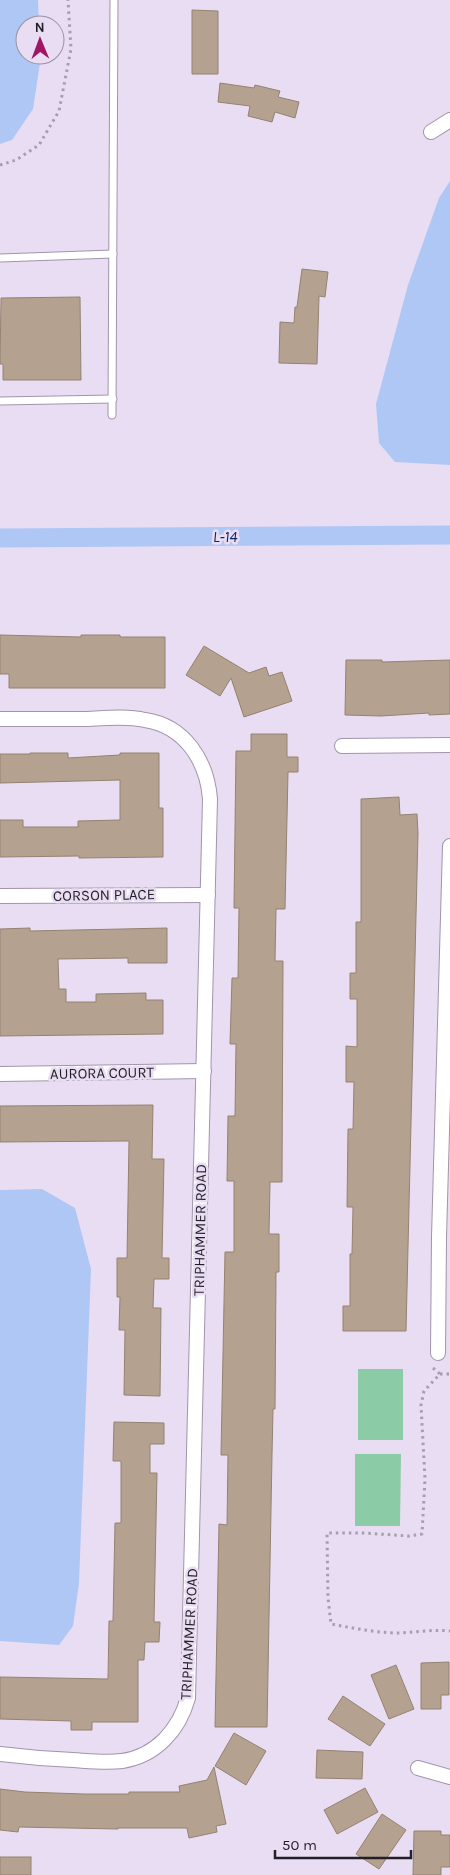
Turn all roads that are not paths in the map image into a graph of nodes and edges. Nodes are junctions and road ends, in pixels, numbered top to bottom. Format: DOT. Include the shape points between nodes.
graph roads {
  1 [pos="114,0"];
  2 [pos="450,120"];
  3 [pos="431,132"];
  4 [pos="113,254"];
  5 [pos="0,258"];
  6 [pos="113,400"];
  7 [pos="0,401"];
  8 [pos="112,415"];
  9 [pos="0,720"];
  10 [pos="450,745"];
  11 [pos="342,746"];
  12 [pos="450,846"];
  13 [pos="208,895"];
  14 [pos="0,896"];
  15 [pos="204,1072"];
  16 [pos="0,1074"];
  17 [pos="444,1237"];
  18 [pos="438,1353"];
  19 [pos="0,1754"];
  20 [pos="418,1768"];
  21 [pos="450,1777"];
  1 -- 4 [label="lane"];
  2 -- 3 [label="street"];
  4 -- 5 [label="lane"];
  4 -- 6 [label="lane"];
  6 -- 7 [label="lane"];
  6 -- 8 [label="lane"];
  9 -- 13 [label="street, TRIPHAMMER ROAD" via="133,718 160,724 183,738 200,759 209,785"];
  10 -- 11 [label="street"];
  12 -- 17 [label="street"];
  13 -- 14 [label="street, CORSON PLACE"];
  13 -- 15 [label="street, TRIPHAMMER ROAD"];
  15 -- 16 [label="street, AURORA COURT"];
  15 -- 19 [label="street, TRIPHAMMER ROAD" via="189,1685 184,1712 160,1744 123,1761"];
  17 -- 18 [label="street"];
  20 -- 21 [label="street"];
}
